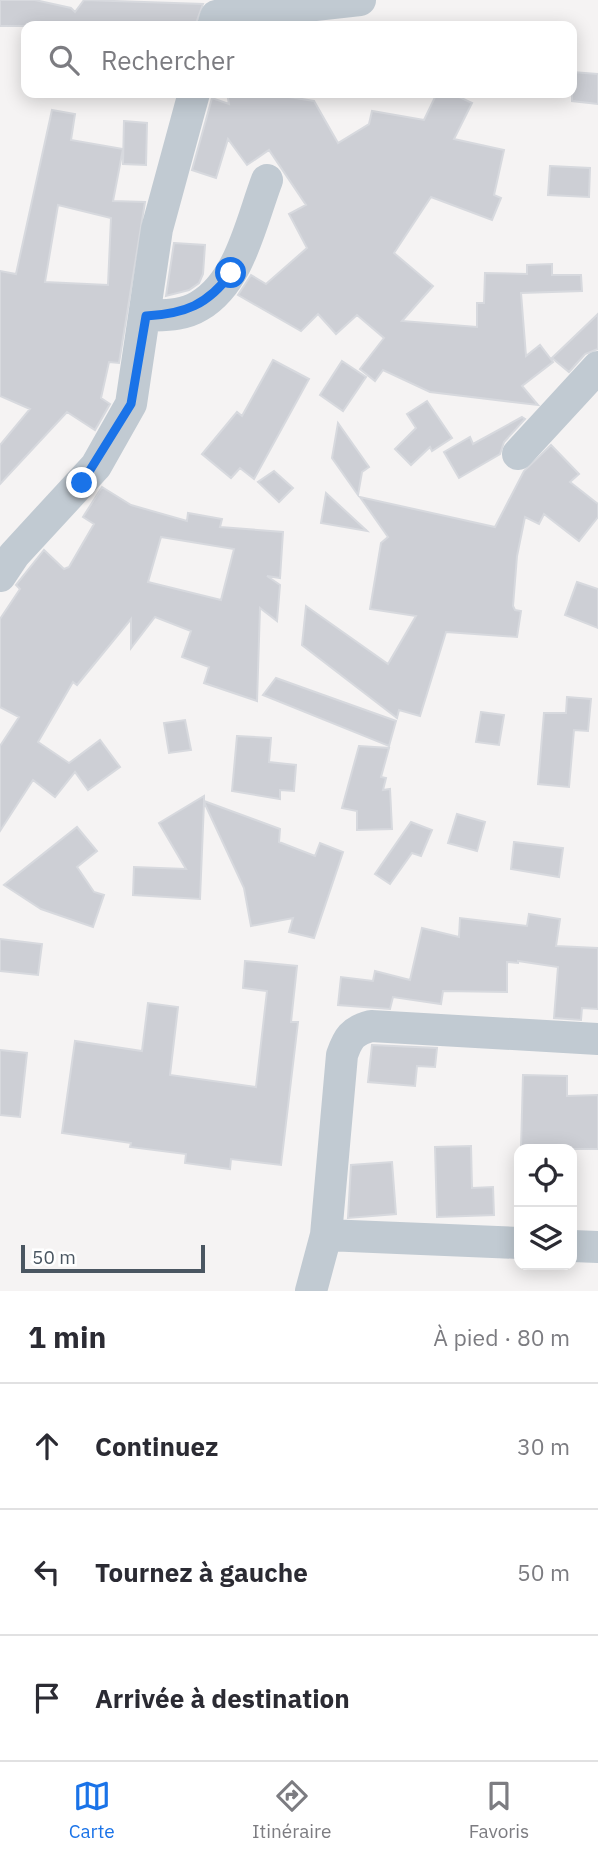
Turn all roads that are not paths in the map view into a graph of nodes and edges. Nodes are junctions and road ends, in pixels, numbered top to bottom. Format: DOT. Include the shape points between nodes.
graph roads {
  1 [pos="360,0"];
  2 [pos="218,14"];
  3 [pos="193,98"];
  4 [pos="267,180"];
  5 [pos="146,316"];
  6 [pos="598,367"];
  7 [pos="518,454"];
  8 [pos="0,576"];
  9 [pos="598,1039"];
  10 [pos="326,1235"];
  11 [pos="514,1243"];
  12 [pos="577,1246"];
  13 [pos="598,1247"];
  14 [pos="311,1291"];
  1 -- 2 [label="street"];
  3 -- 5 [label="street" via="161,211"];
  4 -- 5 [label="street" via="225,282 200,306 174,315"];
  5 -- 8 [label="street" via="126,415 82,483"];
  6 -- 7 [label="street"];
  9 -- 10 [label="street" via="371,1026 355,1030 342,1055"];
  10 -- 11 [label="street"];
  10 -- 14 [label="street"];
  12 -- 13 [label="street"];
}
